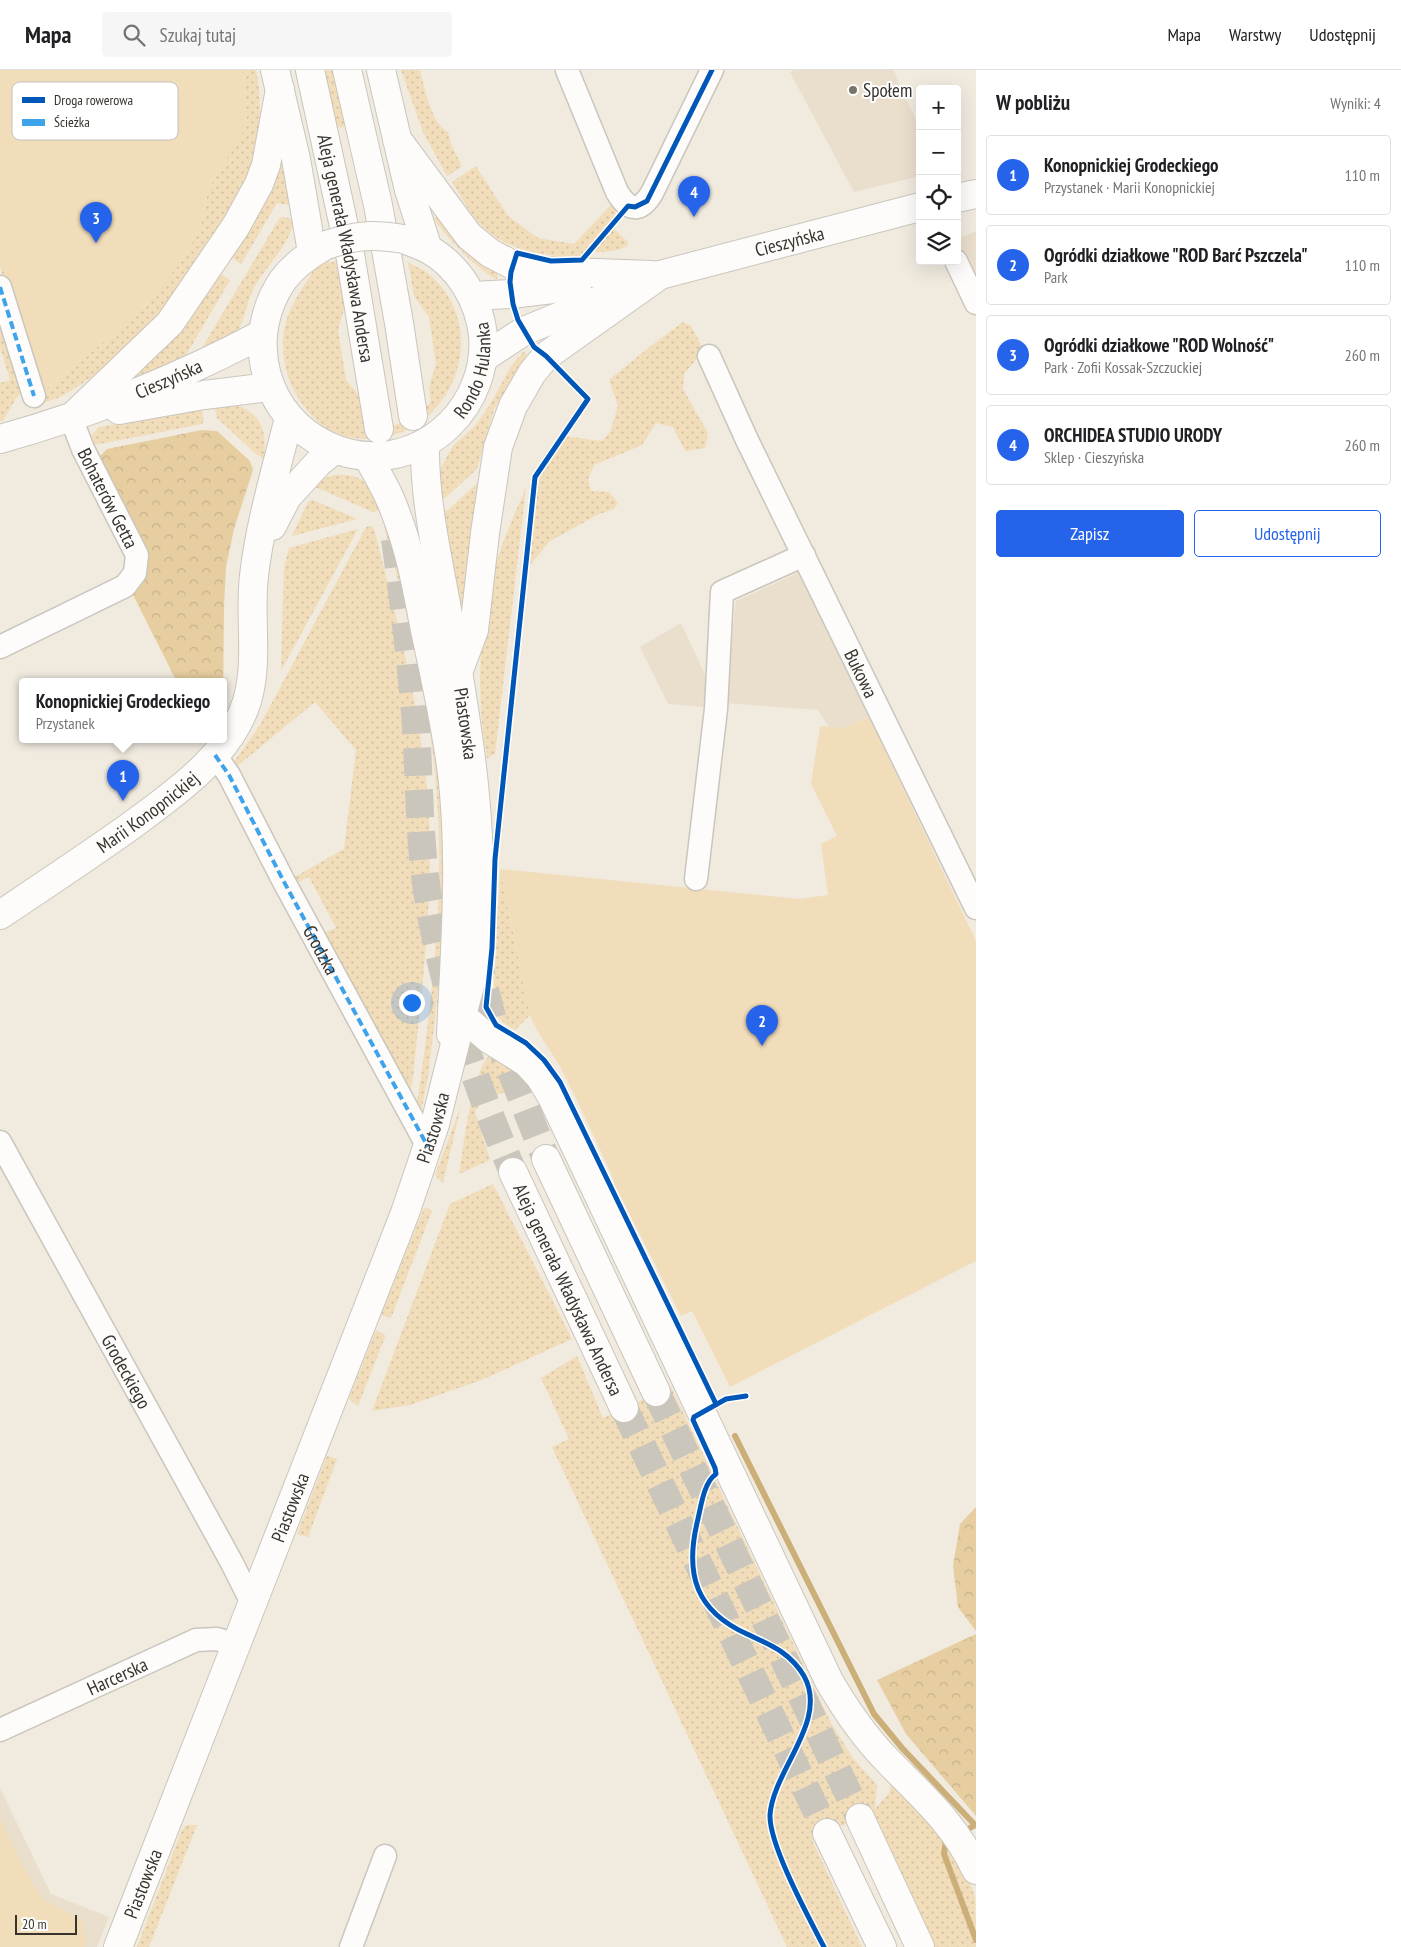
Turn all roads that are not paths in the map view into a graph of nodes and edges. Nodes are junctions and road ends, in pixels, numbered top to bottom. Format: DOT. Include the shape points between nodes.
graph roads {
  1 [pos="310,70"];
  2 [pos="347,70"];
  3 [pos="381,70"];
  4 [pos="567,70"];
  5 [pos="712,70"];
  6 [pos="277,79"];
  7 [pos="398,139"];
  8 [pos="976,194"];
  9 [pos="961,197"];
  10 [pos="916,208"];
  11 [pos="416,244"];
  12 [pos="319,249"];
  13 [pos="958,265"];
  14 [pos="660,275"];
  15 [pos="0,287"];
  16 [pos="472,296"];
  17 [pos="976,303"];
  18 [pos="262,334"];
  19 [pos="708,356"];
  20 [pos="483,358"];
  21 [pos="270,387"];
  22 [pos="34,396"];
  23 [pos="413,416"];
  24 [pos="71,418"];
  25 [pos="289,418"];
  26 [pos="379,429"];
  27 [pos="0,439"];
  28 [pos="425,443"];
  29 [pos="334,450"];
  30 [pos="367,456"];
  31 [pos="257,553"];
  32 [pos="804,555"];
  33 [pos="0,647"];
  34 [pos="458,671"];
  35 [pos="227,738"];
  36 [pos="223,743"];
  37 [pos="215,755"];
  38 [pos="696,879"];
  39 [pos="976,908"];
  40 [pos="0,915"];
  41 [pos="462,1016"];
  42 [pos="450,1063"];
  43 [pos="0,1142"];
  44 [pos="428,1146"];
  45 [pos="546,1159"];
  46 [pos="513,1172"];
  47 [pos="656,1392"];
  48 [pos="624,1408"];
  49 [pos="252,1603"];
  50 [pos="236,1646"];
  51 [pos="0,1730"];
  52 [pos="860,1818"];
  53 [pos="827,1832"];
  54 [pos="385,1856"];
  55 [pos="976,1870"];
  56 [pos="118,1947"];
  57 [pos="352,1947"];
  58 [pos="882,1947"];
  59 [pos="920,1947"];
  1 -- 26 [label="main road, Aleja generała Władysława Andersa" via="350,254"];
  2 -- 23 [label="main road, Aleja generała Władysława Andersa" via="378,205"];
  3 -- 7 [label="main road"];
  4 -- 5 [label="street" via="617,192 623,202 635,207 647,201"];
  6 -- 12 [label="main road"];
  6 -- 24 [label="main road" via="266,165 236,226 170,323"];
  7 -- 11 [label="main road"];
  7 -- 14 [label="main road" via="469,236 490,254 513,266 541,271"];
  8 -- 9 [label="main road"];
  10 -- 14 [label="main road, Cieszyńska"];
  11 -- 12 [label="main road, Rondo Hulanka, bridge" via="377,235 351,236"];
  11 -- 16 [label="main road, Rondo Hulanka" via="446,262"];
  12 -- 18 [label="main road, Rondo Hulanka" via="284,279 273,296"];
  13 -- 17 [label="street"];
  14 -- 16 [label="main road, Cieszyńska"];
  14 -- 20 [label="main road, Cieszyńska" via="524,331"];
  14 -- 34 [label="main road" via="546,356 513,406 498,447 474,630"];
  15 -- 22 [label="street"];
  16 -- 20 [label="main road, Rondo Hulanka" via="482,326"];
  18 -- 21 [label="main road, Rondo Hulanka" via="263,361"];
  18 -- 24 [label="main road, Cieszyńska" via="204,363"];
  19 -- 32 [label="street, Bukowa"];
  20 -- 28 [label="main road, Rondo Hulanka" via="470,398 458,416"];
  21 -- 24 [label="main road, Cieszyńska"];
  21 -- 25 [label="main road, Rondo Hulanka"];
  24 -- 27 [label="main road, Cieszyńska"];
  24 -- 33 [label="street, Bohaterów Getta" via="83,449 137,555 135,573 125,586"];
  25 -- 29 [label="main road, Rondo Hulanka" via="302,431"];
  25 -- 31 [label="main road, Marii Konopnickiej"];
  28 -- 30 [label="main road, Rondo Hulanka" via="397,454"];
  28 -- 34 [label="main road, Piastowska" via="424,473 429,508"];
  29 -- 30 [label="main road, Rondo Hulanka"];
  29 -- 31 [label="main road, Marii Konopnickiej" via="287,497"];
  30 -- 42 [label="main road, Piastowska" via="397,514 406,544 452,772 456,818 456,940"];
  31 -- 35 [label="main road, Marii Konopnickiej" via="248,700"];
  32 -- 38 [label="street" via="722,592 716,709"];
  32 -- 39 [label="street, Bukowa"];
  34 -- 41 [label="main road, Piastowska" via="475,786 480,853 475,963"];
  36 -- 37 [label="main road, Marii Konopnickiej"];
  37 -- 40 [label="main road, Marii Konopnickiej" via="191,780 147,814"];
  37 -- 44 [label="street, Grodzka" via="229,775"];
  41 -- 42 [label="main road, Piastowska"];
  41 -- 55 [label="main road" via="489,1040 526,1062 540,1077 829,1681 869,1741 950,1826"];
  42 -- 44 [label="main road, Piastowska"];
  43 -- 49 [label="street, Grodeckiego"];
  44 -- 49 [label="main road, Piastowska"];
  45 -- 47 [label="main road, Aleja generała Władysława Andersa"];
  46 -- 48 [label="main road, Aleja generała Władysława Andersa"];
  49 -- 50 [label="main road, Piastowska"];
  50 -- 51 [label="street, Harcerska" via="217,1639 196,1640"];
  50 -- 56 [label="main road, Piastowska"];
  52 -- 59 [label="main road"];
  53 -- 58 [label="main road"];
  54 -- 57 [label="street"];
}
